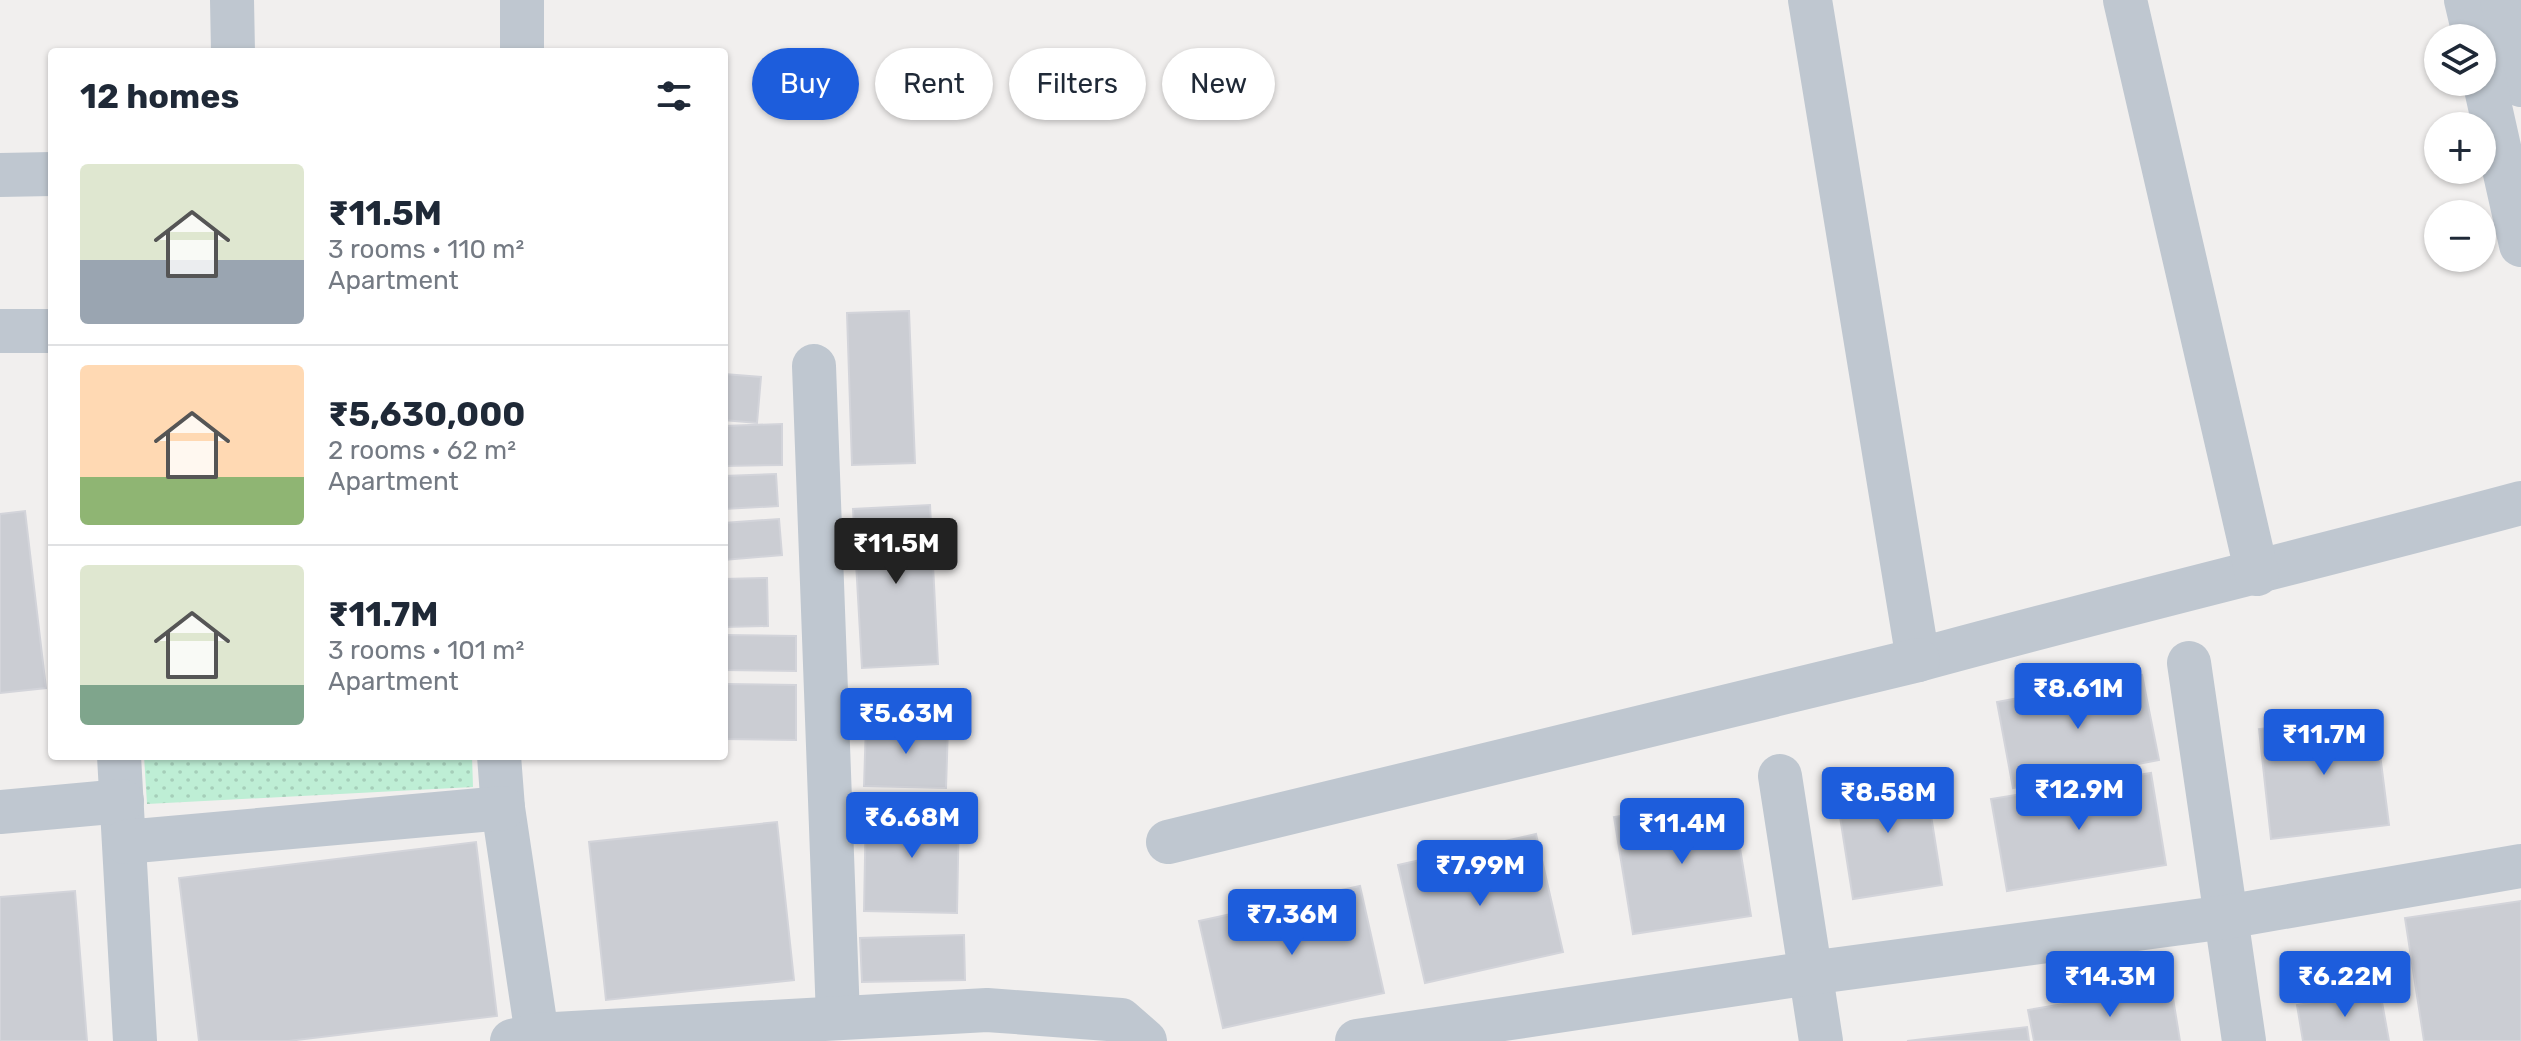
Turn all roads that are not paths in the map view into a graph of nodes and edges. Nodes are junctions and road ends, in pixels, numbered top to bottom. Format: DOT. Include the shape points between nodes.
graph roads {
  1 [pos="232,0"];
  2 [pos="522,0"];
  3 [pos="1810,0"];
  4 [pos="2125,0"];
  5 [pos="2466,0"];
  6 [pos="2502,0"];
  7 [pos="2472,24"];
  8 [pos="233,48"];
  9 [pos="522,48"];
  10 [pos="2521,85"];
  11 [pos="2488,96"];
  12 [pos="48,174"];
  13 [pos="0,175"];
  14 [pos="2521,245"];
  15 [pos="0,331"];
  16 [pos="48,331"];
  17 [pos="814,366"];
  18 [pos="2521,503"];
  19 [pos="2257,574"];
  20 [pos="1918,660"];
  21 [pos="2189,663"];
  22 [pos="119,760"];
  23 [pos="499,760"];
  24 [pos="1780,776"];
  25 [pos="503,808"];
  26 [pos="0,812"];
  27 [pos="123,821"];
  28 [pos="1168,842"];
  29 [pos="2521,866"];
  30 [pos="2226,917"];
  31 [pos="1810,973"];
  32 [pos="838,1017"];
  33 [pos="525,1039"];
  34 [pos="135,1041"];
  35 [pos="1145,1041"];
  36 [pos="1357,1041"];
  37 [pos="1821,1041"];
  38 [pos="2244,1041"];
  1 -- 8 [label="street"];
  2 -- 9 [label="street"];
  3 -- 20 [label="street"];
  4 -- 19 [label="street"];
  5 -- 7 [label="street"];
  6 -- 10 [label="street"];
  11 -- 14 [label="street"];
  12 -- 13 [label="street"];
  15 -- 16 [label="street"];
  17 -- 32 [label="street"];
  18 -- 19 [label="street"];
  19 -- 20 [label="street" via="2165,593"];
  20 -- 28 [label="street"];
  21 -- 30 [label="street"];
  22 -- 27 [label="street"];
  23 -- 25 [label="street"];
  24 -- 31 [label="street"];
  25 -- 27 [label="street"];
  25 -- 33 [label="street"];
  26 -- 27 [label="street"];
  27 -- 34 [label="street"];
  29 -- 30 [label="street"];
  30 -- 31 [label="street"];
  30 -- 38 [label="street"];
  31 -- 36 [label="street"];
  31 -- 37 [label="street"];
  32 -- 33 [label="street"];
  32 -- 35 [label="street" via="987,1010 1121,1020"];
}
